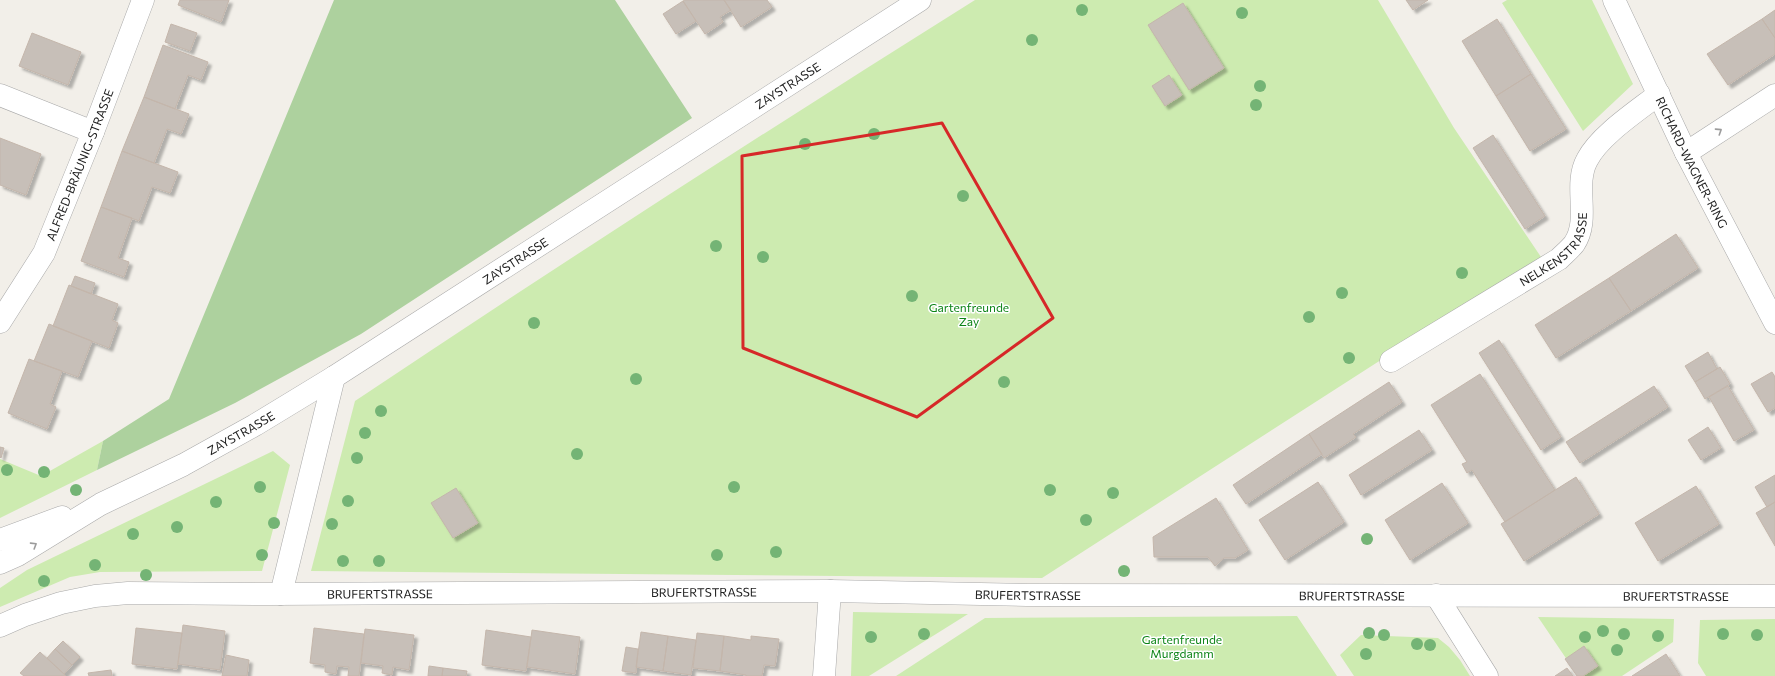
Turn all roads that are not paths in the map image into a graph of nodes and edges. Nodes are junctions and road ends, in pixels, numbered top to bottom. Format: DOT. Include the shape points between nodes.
graph roads {
  1 [pos="143,0"];
  2 [pos="920,0"];
  3 [pos="1614,0"];
  4 [pos="1659,94"];
  5 [pos="1775,95"];
  6 [pos="0,96"];
  7 [pos="93,132"];
  8 [pos="1686,153"];
  9 [pos="0,322"];
  10 [pos="1775,323"];
  11 [pos="1391,361"];
  12 [pos="334,377"];
  13 [pos="101,504"];
  14 [pos="0,540"];
  15 [pos="0,564"];
  16 [pos="830,591"];
  17 [pos="281,594"];
  18 [pos="1436,595"];
  19 [pos="1775,596"];
  20 [pos="0,626"];
  21 [pos="824,676"];
  22 [pos="1487,676"];
  1 -- 7 [label="street, ALFRED-BRÄUNIG-STRASSE"];
  2 -- 12 [label="street, ZAYSTRASSE"];
  3 -- 4 [label="street, RICHARD-WAGNER-RING"];
  4 -- 8 [label="street, RICHARD-WAGNER-RING"];
  4 -- 11 [label="street, NELKENSTRASSE" via="1598,144 1586,160 1581,175 1581,226 1574,243 1559,259"];
  8 -- 5 [label="street, one-way"];
  6 -- 7 [label="street"];
  7 -- 9 [label="street, ALFRED-BRÄUNIG-STRASSE" via="44,253"];
  8 -- 10 [label="street, RICHARD-WAGNER-RING"];
  12 -- 13 [label="street, ZAYSTRASSE" via="255,426 183,465"];
  12 -- 17 [label="street"];
  13 -- 14 [label="street, ZAYSTRASSE"];
  15 -- 13 [label="street, ZAYSTRASSE, one-way"];
  16 -- 17 [label="street, BRUFERTSTRASSE"];
  16 -- 18 [label="street, BRUFERTSTRASSE" via="1035,595"];
  16 -- 21 [label="street"];
  17 -- 20 [label="street, BRUFERTSTRASSE" via="128,593 95,596 61,603"];
  18 -- 19 [label="street, BRUFERTSTRASSE"];
  18 -- 22 [label="street"];
}
